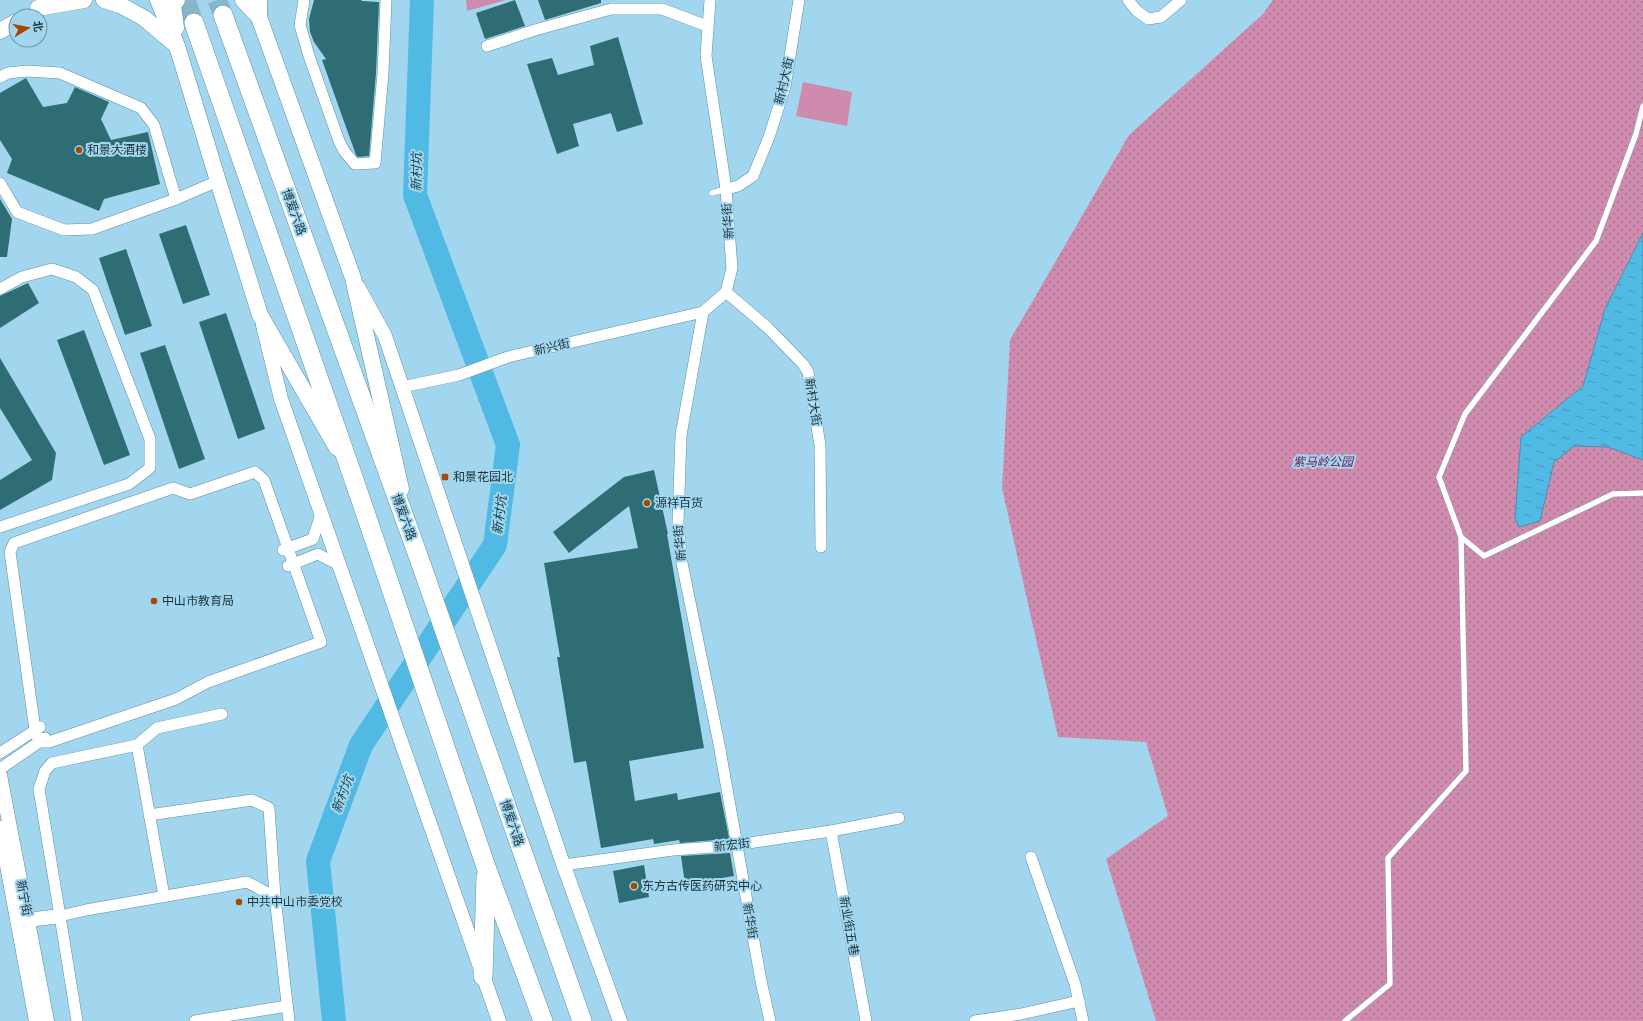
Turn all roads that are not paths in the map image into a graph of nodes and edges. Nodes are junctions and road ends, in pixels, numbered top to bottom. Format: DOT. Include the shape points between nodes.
graph roads {
  1 [pos="53,0"];
  2 [pos="84,0"];
  3 [pos="104,0"];
  4 [pos="158,0"];
  5 [pos="177,0"];
  6 [pos="243,0"];
  7 [pos="253,0"];
  8 [pos="259,0"];
  9 [pos="304,0"];
  10 [pos="386,0"];
  11 [pos="710,0"];
  12 [pos="799,0"];
  13 [pos="1128,0"];
  14 [pos="1181,0"];
  15 [pos="39,8"];
  16 [pos="48,8"];
  17 [pos="223,15"];
  18 [pos="259,17"];
  19 [pos="194,23"];
  20 [pos="707,26"];
  21 [pos="178,46"];
  22 [pos="487,46"];
  23 [pos="0,78"];
  24 [pos="1643,106"];
  25 [pos="218,181"];
  26 [pos="0,183"];
  27 [pos="726,189"];
  28 [pos="712,193"];
  29 [pos="176,199"];
  30 [pos="353,278"];
  31 [pos="0,290"];
  32 [pos="726,292"];
  33 [pos="703,312"];
  34 [pos="260,315"];
  35 [pos="402,387"];
  36 [pos="352,474"];
  37 [pos="1643,493"];
  38 [pos="321,514"];
  39 [pos="0,527"];
  40 [pos="1460,537"];
  41 [pos="821,546"];
  42 [pos="415,547"];
  43 [pos="285,549"];
  44 [pos="291,565"];
  45 [pos="339,565"];
  46 [pos="222,714"];
  47 [pos="38,728"];
  48 [pos="49,735"];
  49 [pos="40,742"];
  50 [pos="137,745"];
  51 [pos="0,753"];
  52 [pos="0,769"];
  53 [pos="0,775"];
  54 [pos="149,815"];
  55 [pos="899,818"];
  56 [pos="0,828"];
  57 [pos="832,830"];
  58 [pos="736,844"];
  59 [pos="1031,857"];
  60 [pos="564,865"];
  61 [pos="486,867"];
  62 [pos="164,896"];
  63 [pos="275,897"];
  64 [pos="60,916"];
  65 [pos="28,920"];
  66 [pos="483,976"];
  67 [pos="1079,1001"];
  68 [pos="287,1006"];
  69 [pos="36,1021"];
  70 [pos="47,1021"];
  71 [pos="77,1021"];
  72 [pos="195,1021"];
  73 [pos="289,1021"];
  74 [pos="499,1021"];
  75 [pos="543,1021"];
  76 [pos="582,1021"];
  77 [pos="620,1021"];
  78 [pos="770,1021"];
  79 [pos="866,1021"];
  80 [pos="976,1021"];
  81 [pos="1083,1021"];
  82 [pos="1345,1021"];
  1 -- 15 [label="main road"];
  2 -- 16 [label="main road"];
  3 -- 21 [label="main road" via="120,5 144,18"];
  4 -- 21 [label="main road"];
  5 -- 21 [label="main road" via="173,5"];
  6 -- 18 [label="main road"];
  7 -- 18 [label="lane"];
  8 -- 18 [label="main road"];
  9 -- 10 [label="street" via="300,25 309,56 339,141 355,164 375,163"];
  11 -- 20 [label="street, 新华街"];
  12 -- 27 [label="street, 新村大街" via="785,87 769,137 753,176 738,186"];
  13 -- 14 [label="street" via="1148,19 1161,17"];
  17 -- 42 [label="highway, 博爱六路"];
  18 -- 30 [label="main road"];
  19 -- 36 [label="highway"];
  20 -- 22 [label="street" via="662,9 620,8 535,30"];
  20 -- 27 [label="street, 新华街" via="706,56"];
  21 -- 25 [label="main road"];
  23 -- 29 [label="street" via="8,73 27,71 60,73 141,108 154,125"];
  24 -- 40 [label="lane" via="1636,134 1596,241 1465,414 1439,477"];
  25 -- 29 [label="street"];
  25 -- 34 [label="main road"];
  26 -- 29 [label="street" via="17,212 64,230 92,230"];
  27 -- 28 [label="lane"];
  27 -- 32 [label="street, 新华街" via="732,268"];
  30 -- 35 [label="street" via="385,336"];
  30 -- 42 [label="main road"];
  31 -- 39 [label="street" via="22,277 52,269 76,277 93,290 150,439 150,468 129,484"];
  32 -- 33 [label="street"];
  32 -- 41 [label="street, 新村大街" via="768,328 804,364 808,372 820,445"];
  33 -- 35 [label="street, 新兴街" via="508,357 459,375"];
  33 -- 58 [label="street, 新华街" via="681,435 678,523 682,563 719,744"];
  34 -- 36 [label="main road"];
  34 -- 38 [label="street" via="281,399"];
  35 -- 60 [label="street"];
  36 -- 61 [label="highway"];
  37 -- 40 [label="lane" via="1613,494 1484,556"];
  38 -- 43 [label="street" via="313,538"];
  38 -- 45 [label="street"];
  40 -- 82 [label="lane" via="1466,771 1388,858 1390,984"];
  42 -- 76 [label="highway, 博爱六路"];
  43 -- 44 [label="street"];
  43 -- 47 [label="street" via="264,480 255,472 190,494 173,488 14,543 10,552"];
  44 -- 45 [label="street" via="318,554"];
  44 -- 48 [label="street" via="312,635 309,641 204,679 173,694"];
  44 -- 49 [label="street" via="321,642 208,682 176,699 49,742"];
  45 -- 66 [label="street"];
  46 -- 50 [label="street" via="157,728"];
  47 -- 48 [label="street"];
  47 -- 49 [label="street"];
  47 -- 51 [label="street"];
  48 -- 49 [label="street"];
  49 -- 52 [label="street"];
  50 -- 54 [label="street"];
  50 -- 64 [label="street" via="52,763 45,771 39,789"];
  53 -- 65 [label="street, 新宁街"];
  54 -- 62 [label="street"];
  54 -- 63 [label="street" via="252,800 269,808"];
  55 -- 57 [label="street, 新宏街"];
  56 -- 69 [label="street"];
  57 -- 58 [label="street, 新宏街"];
  57 -- 79 [label="street, 新业街五巷"];
  58 -- 60 [label="street, 新宏街"];
  58 -- 78 [label="street, 新华街"];
  59 -- 67 [label="street"];
  60 -- 77 [label="street"];
  61 -- 66 [label="highway"];
  61 -- 75 [label="highway"];
  62 -- 63 [label="street" via="247,882"];
  62 -- 64 [label="street"];
  63 -- 68 [label="street"];
  64 -- 65 [label="street"];
  64 -- 71 [label="street"];
  65 -- 70 [label="street, 新宁街"];
  66 -- 74 [label="street"];
  67 -- 80 [label="street"];
  67 -- 81 [label="street"];
  68 -- 72 [label="street"];
  68 -- 73 [label="street"];
}
